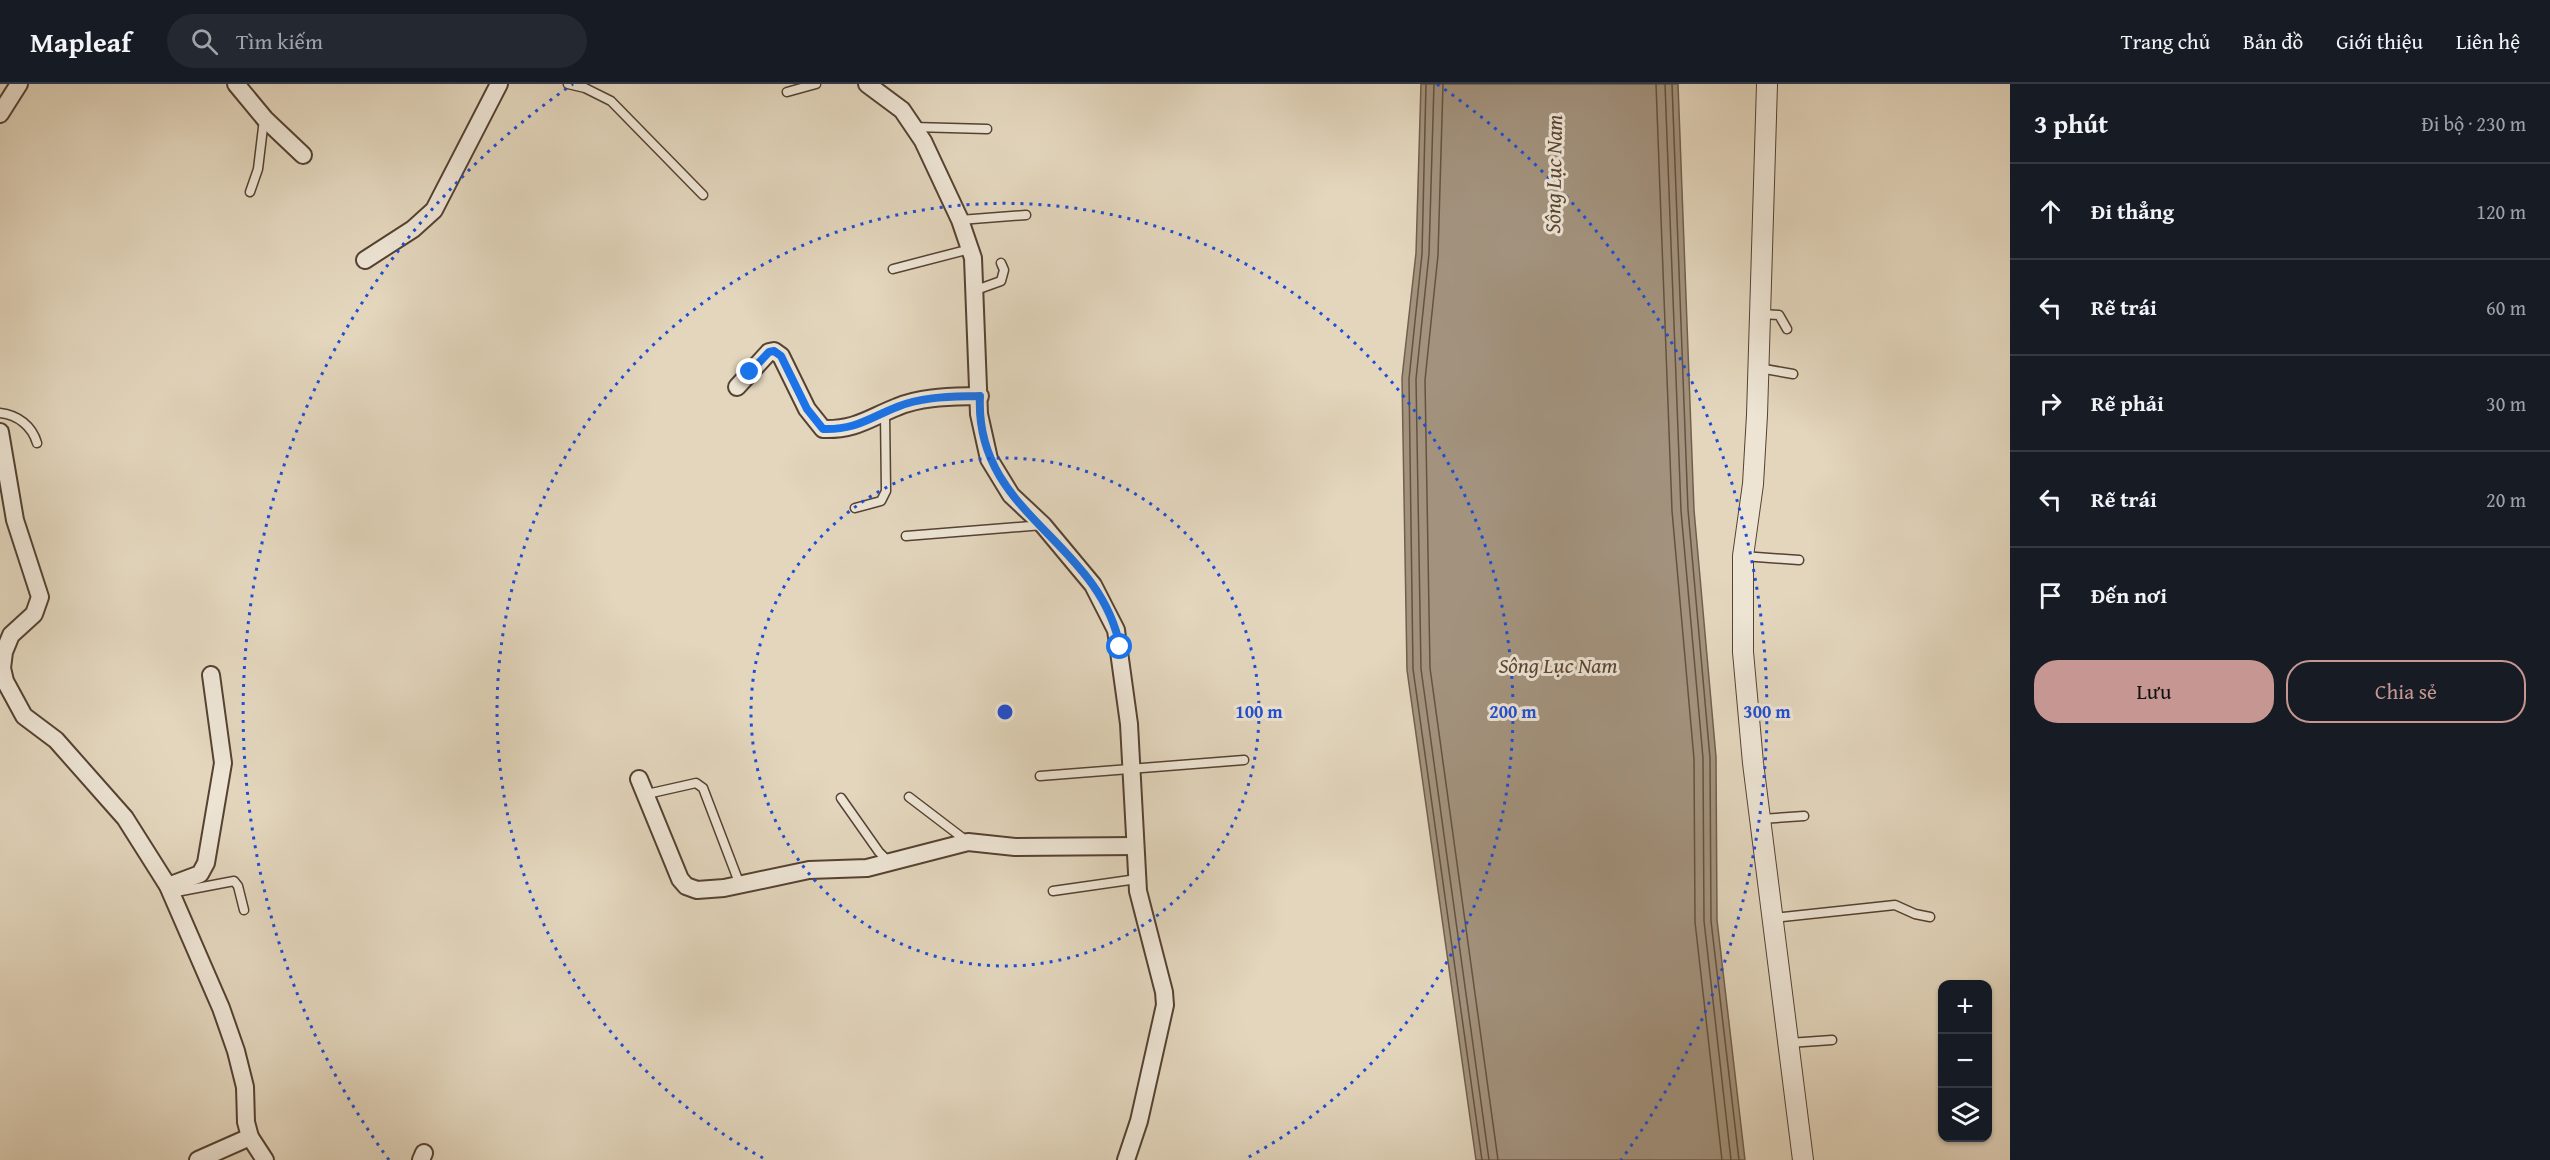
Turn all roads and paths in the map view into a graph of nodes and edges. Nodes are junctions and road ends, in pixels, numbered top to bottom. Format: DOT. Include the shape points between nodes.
graph roads {
  1 [pos="18,84"];
  2 [pos="236,84"];
  3 [pos="500,84"];
  4 [pos="568,84"];
  5 [pos="816,84"];
  6 [pos="867,84"];
  7 [pos="1767,84"];
  8 [pos="787,92"];
  9 [pos="0,114"];
  10 [pos="265,119"];
  11 [pos="913,127"];
  12 [pos="987,129"];
  13 [pos="303,155"];
  14 [pos="250,192"];
  15 [pos="703,195"];
  16 [pos="1026,215"];
  17 [pos="960,220"];
  18 [pos="970,249"];
  19 [pos="365,260"];
  20 [pos="1001,263"];
  21 [pos="894,269"];
  22 [pos="976,290"];
  23 [pos="1760,314"];
  24 [pos="1786,329"];
  25 [pos="1758,368"];
  26 [pos="1793,374"];
  27 [pos="737,387"];
  28 [pos="980,396"];
  29 [pos="0,413"];
  30 [pos="885,413"];
  31 [pos="0,432"];
  32 [pos="37,443"];
  33 [pos="855,508"];
  34 [pos="1043,525"];
  35 [pos="906,536"];
  36 [pos="1743,556"];
  37 [pos="1799,560"];
  38 [pos="2,674"];
  39 [pos="211,675"];
  40 [pos="1244,760"];
  41 [pos="1131,771"];
  42 [pos="1040,776"];
  43 [pos="643,786"];
  44 [pos="909,797"];
  45 [pos="841,798"];
  46 [pos="1804,816"];
  47 [pos="1760,819"];
  48 [pos="968,842"];
  49 [pos="1136,846"];
  50 [pos="890,862"];
  51 [pos="1137,879"];
  52 [pos="740,885"];
  53 [pos="170,889"];
  54 [pos="1053,891"];
  55 [pos="244,910"];
  56 [pos="1930,917"];
  57 [pos="1773,918"];
  58 [pos="1832,1040"];
  59 [pos="1788,1043"];
  60 [pos="250,1137"];
  61 [pos="198,1160"];
  62 [pos="265,1160"];
  63 [pos="1125,1160"];
  64 [pos="1803,1160"];
  1 -- 9 [label="street"];
  2 -- 10 [label="street"];
  3 -- 19 [label="street" via="434,210 413,229"];
  4 -- 15 [label="lane" via="611,101"];
  5 -- 8 [label="lane"];
  6 -- 11 [label="street" via="902,111"];
  7 -- 23 [label="street"];
  10 -- 13 [label="street"];
  10 -- 14 [label="lane" via="258,169"];
  11 -- 12 [label="lane"];
  11 -- 17 [label="street"];
  16 -- 17 [label="lane"];
  17 -- 18 [label="street"];
  18 -- 21 [label="lane"];
  18 -- 22 [label="street"];
  20 -- 22 [label="lane" via="1001,281"];
  22 -- 28 [label="street"];
  23 -- 24 [label="lane" via="1779,315"];
  23 -- 25 [label="street"];
  25 -- 26 [label="lane"];
  25 -- 36 [label="street" via="1753,484"];
  27 -- 30 [label="street" via="774,351 781,356 807,409 823,429 841,430 865,424"];
  28 -- 30 [label="street" via="927,398"];
  28 -- 34 [label="street" via="979,414 989,459 1011,495"];
  29 -- 32 [label="lane" via="21,421 33,431"];
  30 -- 33 [label="lane" via="886,491 881,501"];
  31 -- 38 [label="street" via="15,520 40,597 34,614 11,635"];
  34 -- 35 [label="lane"];
  34 -- 41 [label="street" via="1093,585 1116,630"];
  36 -- 37 [label="lane"];
  36 -- 47 [label="street" via="1743,652"];
  38 -- 53 [label="street" via="24,716 83,767 125,818"];
  39 -- 53 [label="street" via="223,763 206,863 200,874"];
  40 -- 41 [label="lane"];
  41 -- 42 [label="lane"];
  41 -- 49 [label="street"];
  43 -- 52 [label="street" via="686,886 697,890"];
  43 -- 52 [label="lane" via="696,783 703,788"];
  44 -- 48 [label="lane"];
  45 -- 50 [label="lane"];
  46 -- 47 [label="lane"];
  47 -- 57 [label="street"];
  48 -- 49 [label="street" via="1015,847"];
  48 -- 50 [label="street"];
  49 -- 51 [label="street"];
  50 -- 52 [label="street" via="867,868 809,870"];
  51 -- 54 [label="lane"];
  51 -- 63 [label="street" via="1165,1005 1139,1121"];
  53 -- 55 [label="lane" via="234,880"];
  53 -- 60 [label="street" via="236,1051 245,1087"];
  56 -- 57 [label="lane" via="1895,905"];
  57 -- 59 [label="street"];
  58 -- 59 [label="lane"];
  59 -- 64 [label="street"];
  60 -- 61 [label="street"];
  60 -- 62 [label="street"];
}
